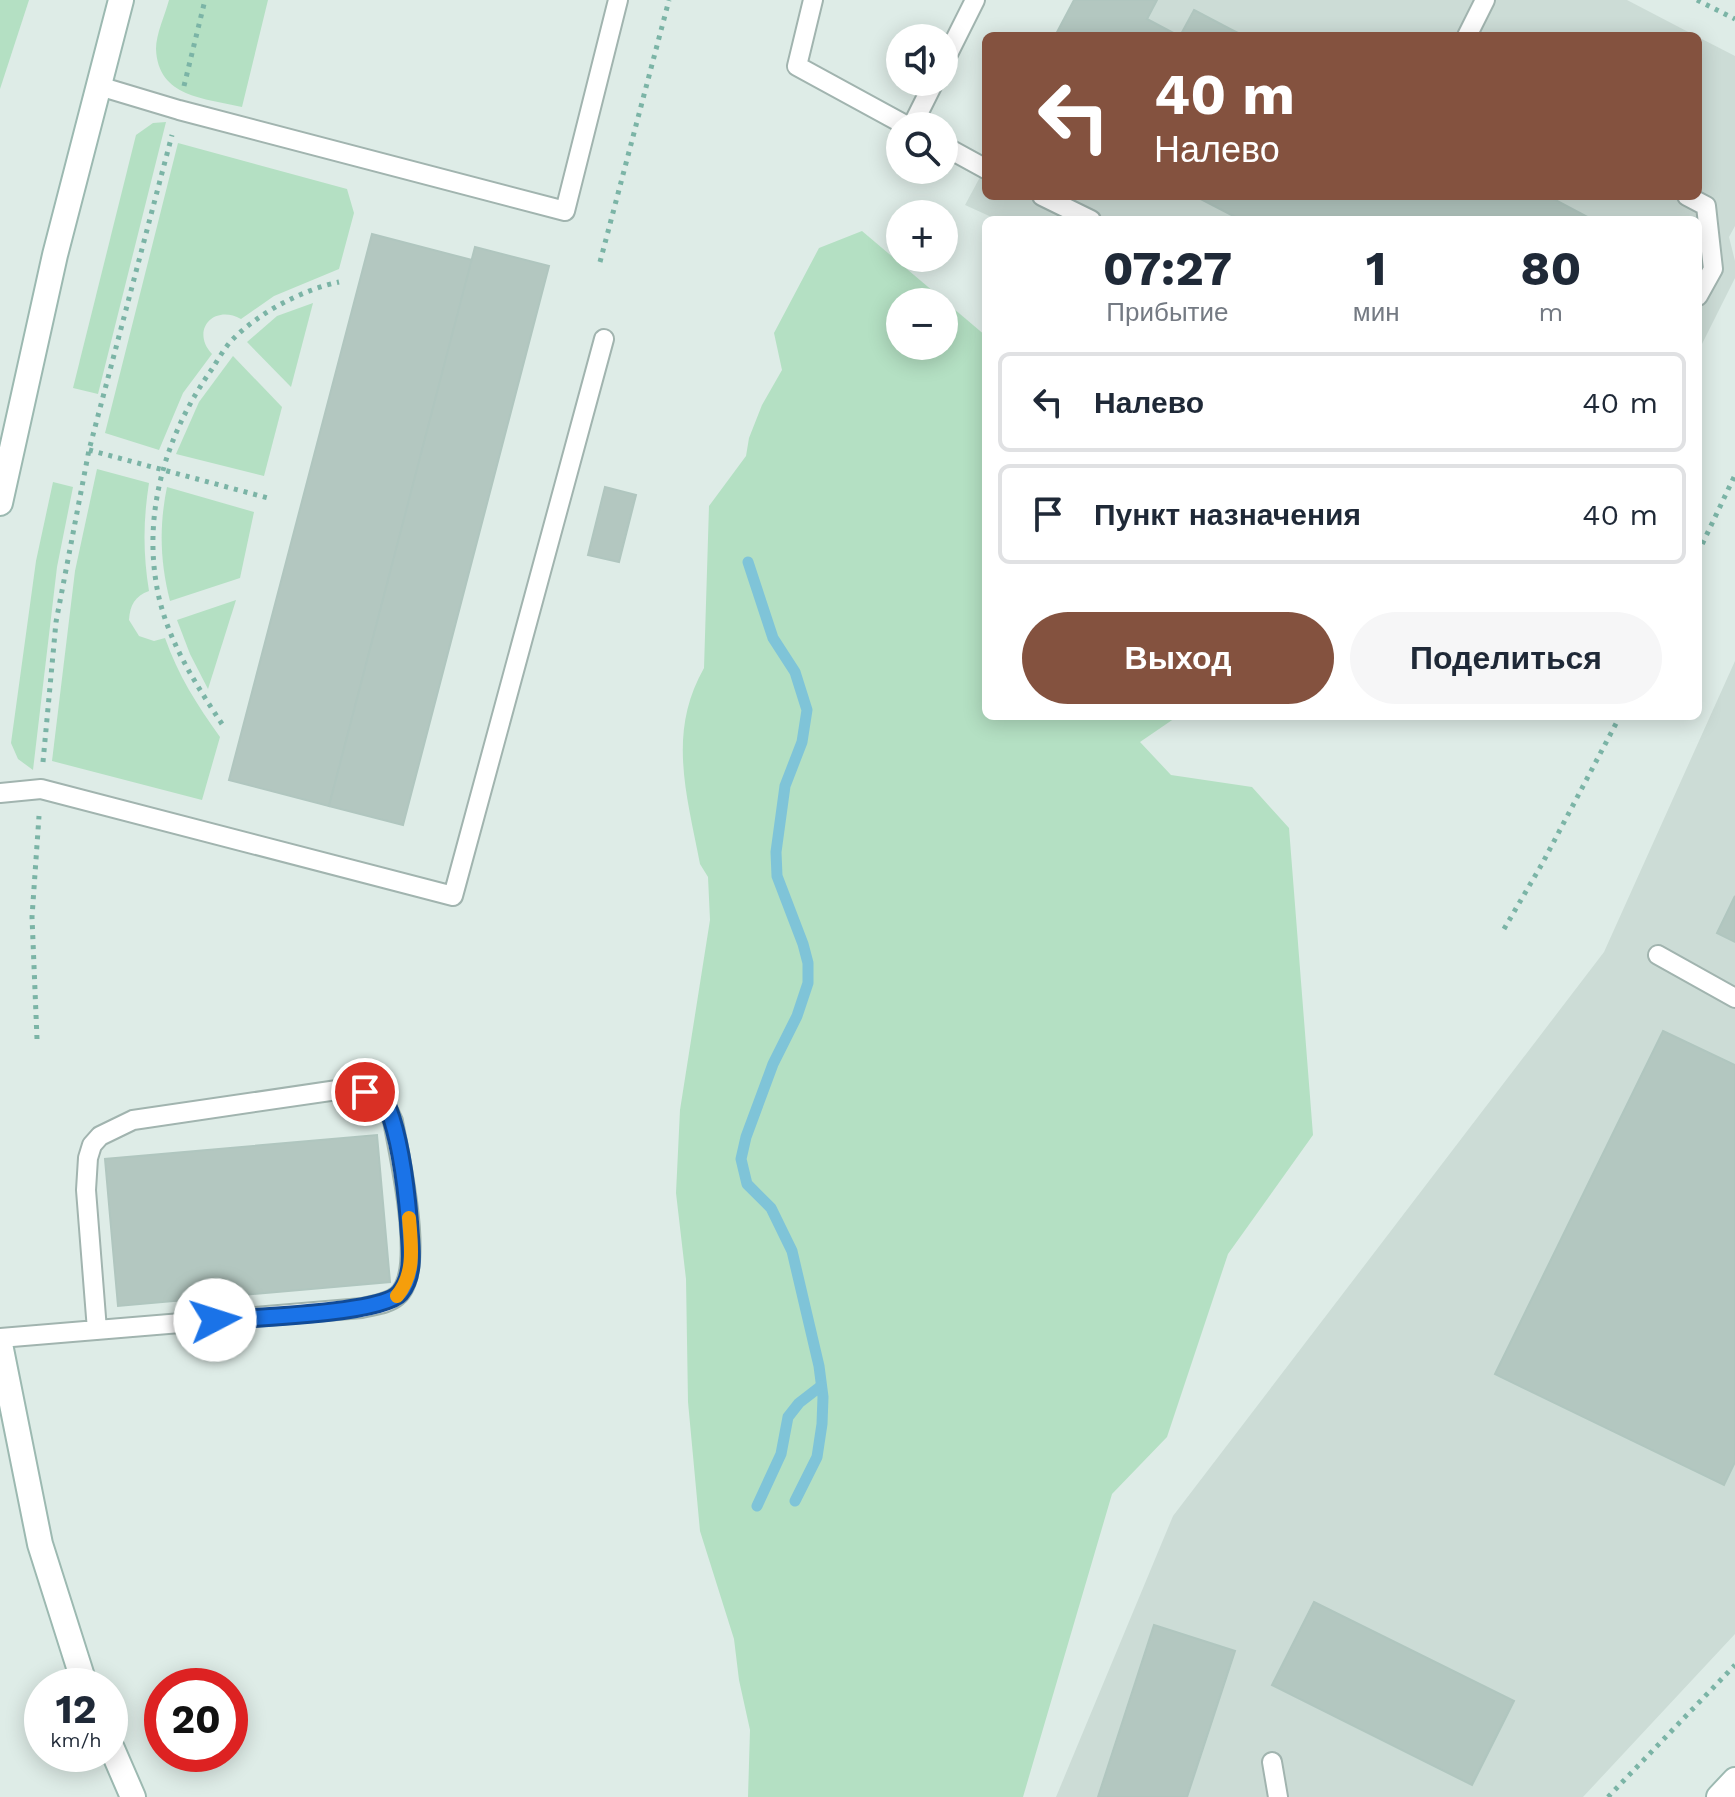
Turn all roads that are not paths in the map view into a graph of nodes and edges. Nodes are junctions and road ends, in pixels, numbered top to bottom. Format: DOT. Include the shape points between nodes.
graph roads {
  1 [pos="121,0"];
  2 [pos="618,0"];
  3 [pos="813,0"];
  4 [pos="975,0"];
  5 [pos="1479,2"];
  6 [pos="1468,32"];
  7 [pos="958,34"];
  8 [pos="99,86"];
  9 [pos="886,114"];
  10 [pos="958,154"];
  11 [pos="982,167"];
  12 [pos="1050,200"];
  13 [pos="1695,200"];
  14 [pos="1083,216"];
  15 [pos="1702,289"];
  16 [pos="604,339"];
  17 [pos="0,503"];
  18 [pos="0,793"];
  19 [pos="1658,955"];
  20 [pos="1735,998"];
  21 [pos="97,1330"];
  22 [pos="0,1341"];
  23 [pos="79,1668"];
  24 [pos="1272,1762"];
  25 [pos="122,1772"];
  26 [pos="1735,1780"];
  27 [pos="133,1797"];
  28 [pos="1278,1797"];
  29 [pos="1719,1797"];
  1 -- 8 [label="main road"];
  2 -- 8 [label="lane" via="565,211"];
  3 -- 9 [label="lane" via="797,66"];
  4 -- 7 [label="lane"];
  5 -- 6 [label="lane"];
  8 -- 17 [label="main road"];
  10 -- 11 [label="lane"];
  12 -- 14 [label="lane"];
  13 -- 15 [label="lane" via="1706,206 1713,269"];
  16 -- 18 [label="lane" via="453,896 41,789"];
  19 -- 20 [label="lane"];
  21 -- 21 [label="lane" via="362,1308 399,1295 412,1260 388,1108 365,1092 344,1089 133,1120 100,1136 88,1158 86,1190"];
  21 -- 22 [label="lane"];
  22 -- 23 [label="main road" via="40,1544"];
  24 -- 28 [label="lane"];
  25 -- 27 [label="main road"];
  26 -- 29 [label="main road"];
}
